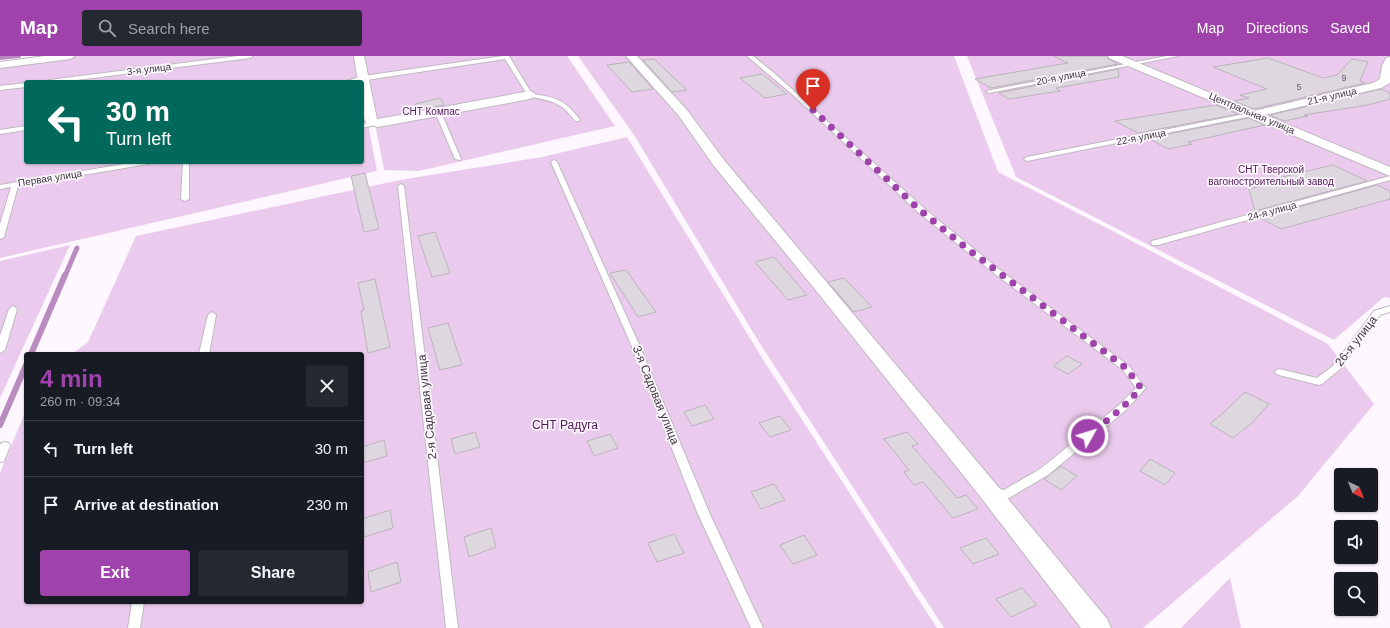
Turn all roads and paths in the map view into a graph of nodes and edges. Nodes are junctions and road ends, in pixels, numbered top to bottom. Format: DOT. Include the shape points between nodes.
graph roads {
  1 [pos="70,56"];
  2 [pos="250,56"];
  3 [pos="359,56"];
  4 [pos="631,56"];
  5 [pos="750,56"];
  6 [pos="1113,56"];
  7 [pos="1175,56"];
  8 [pos="506,57"];
  9 [pos="1390,60"];
  10 [pos="0,64"];
  11 [pos="1132,64"];
  12 [pos="363,78"];
  13 [pos="64,80"];
  14 [pos="354,80"];
  15 [pos="364,83"];
  16 [pos="24,85"];
  17 [pos="0,88"];
  18 [pos="989,91"];
  19 [pos="530,95"];
  20 [pos="438,112"];
  21 [pos="1255,114"];
  22 [pos="577,120"];
  23 [pos="378,123"];
  24 [pos="364,126"];
  25 [pos="24,128"];
  26 [pos="0,132"];
  27 [pos="1027,159"];
  28 [pos="458,160"];
  29 [pos="554,162"];
  30 [pos="136,164"];
  31 [pos="186,164"];
  32 [pos="1390,172"];
  33 [pos="1390,178"];
  34 [pos="15,184"];
  35 [pos="0,186"];
  36 [pos="401,186"];
  37 [pos="185,199"];
  38 [pos="0,237"];
  39 [pos="1155,243"];
  40 [pos="13,309"];
  41 [pos="1390,309"];
  42 [pos="212,316"];
  43 [pos="0,350"];
  44 [pos="204,352"];
  45 [pos="1279,372"];
  46 [pos="5,446"];
  47 [pos="0,458"];
  48 [pos="987,489"];
  49 [pos="138,604"];
  50 [pos="134,628"];
  51 [pos="452,628"];
  52 [pos="757,628"];
  53 [pos="1098,628"];
  1 -- 10 [label="street"];
  2 -- 13 [label="lane, 3-я улица"];
  3 -- 12 [label="street"];
  4 -- 48 [label="street" via="682,113 719,163"];
  5 -- 48 [label="lane" via="780,80 921,211 981,260 1126,368 1141,388 1122,408 1044,472 1005,495"];
  6 -- 11 [label="street, Центральная улица"];
  7 -- 11 [label="lane, 20-я улица"];
  8 -- 12 [label="lane"];
  8 -- 19 [label="lane"];
  9 -- 21 [label="street, 21-я улица" via="1386,81 1376,86"];
  11 -- 18 [label="lane, 20-я улица"];
  11 -- 21 [label="street, Центральная улица"];
  12 -- 14 [label="lane"];
  15 -- 23 [label="street" via="371,121"];
  16 -- 17 [label="lane"];
  19 -- 20 [label="street"];
  19 -- 22 [label="lane" via="562,102 571,109"];
  20 -- 23 [label="street"];
  20 -- 28 [label="lane"];
  21 -- 27 [label="lane, 22-я улица"];
  21 -- 32 [label="street, Центральная улица"];
  23 -- 24 [label="lane"];
  25 -- 26 [label="lane"];
  29 -- 52 [label="lane, 3-я Садовая улица" via="634,342 703,512"];
  30 -- 34 [label="lane, Первая улица"];
  31 -- 37 [label="lane"];
  33 -- 39 [label="lane, 24-я улица"];
  34 -- 35 [label="lane, Первая улица"];
  34 -- 38 [label="lane"];
  36 -- 51 [label="lane, 2-я Садовая улица"];
  40 -- 43 [label="lane"];
  41 -- 45 [label="lane, 26-я улица" via="1377,313 1336,368 1319,382"];
  42 -- 44 [label="lane"];
  46 -- 47 [label="lane"];
  48 -- 53 [label="street"];
  49 -- 50 [label="lane"];
}
